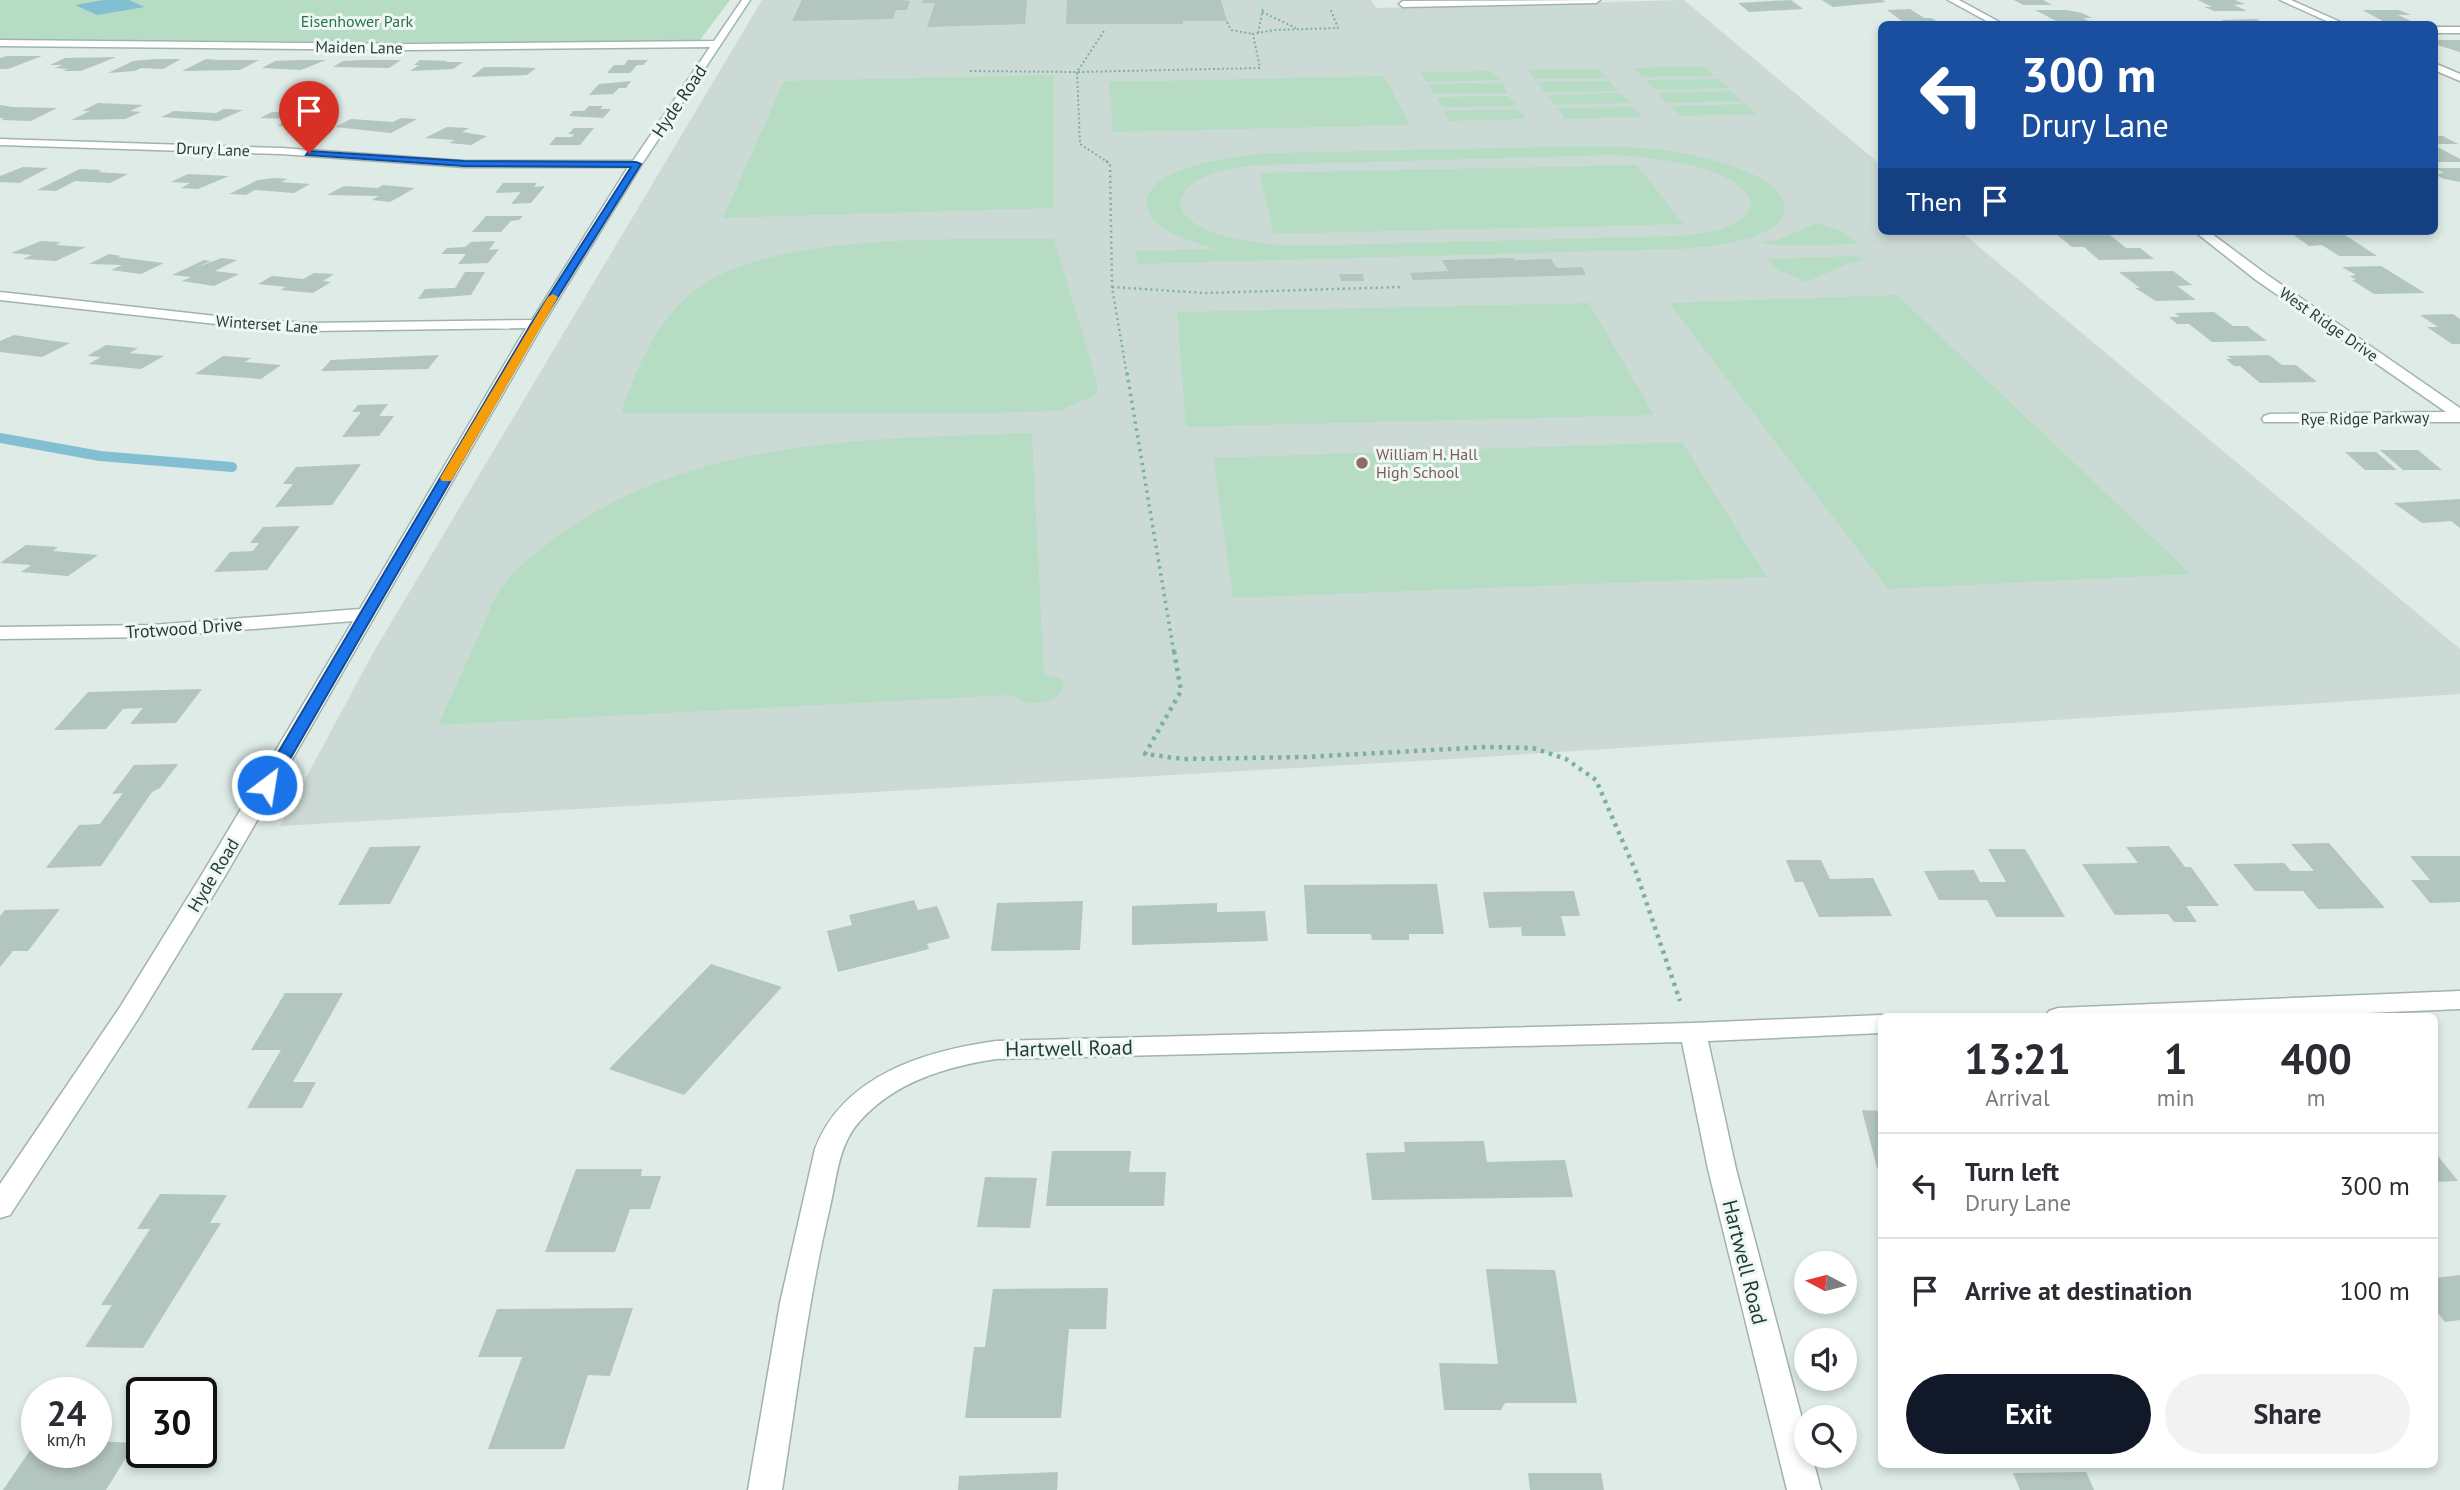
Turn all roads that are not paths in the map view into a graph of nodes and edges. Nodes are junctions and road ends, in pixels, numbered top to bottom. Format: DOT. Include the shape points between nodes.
graph roads {
  1 [pos="746,0"];
  2 [pos="1596,0"];
  3 [pos="1952,0"];
  4 [pos="2284,0"];
  5 [pos="1550,1"];
  6 [pos="1403,4"];
  7 [pos="1992,21"];
  8 [pos="2333,21"];
  9 [pos="2438,30"];
  10 [pos="2460,30"];
  11 [pos="0,43"];
  12 [pos="717,44"];
  13 [pos="2438,68"];
  14 [pos="2460,78"];
  15 [pos="0,142"];
  16 [pos="636,164"];
  17 [pos="2205,235"];
  18 [pos="0,296"];
  19 [pos="536,324"];
  20 [pos="2460,416"];
  21 [pos="2270,419"];
  22 [pos="367,614"];
  23 [pos="0,633"];
  24 [pos="2458,1002"];
  25 [pos="2165,1013"];
  26 [pos="1878,1024"];
  27 [pos="1693,1032"];
  28 [pos="0,1207"];
  29 [pos="765,1490"];
  30 [pos="1804,1490"];
  1 -- 12 [label="street, Hyde Road"];
  2 -- 5 [label="street"];
  3 -- 7 [label="street"];
  4 -- 8 [label="street"];
  5 -- 6 [label="street"];
  9 -- 10 [label="street"];
  11 -- 12 [label="street, Maiden Lane"];
  12 -- 16 [label="street, Hyde Road"];
  13 -- 14 [label="street"];
  15 -- 16 [label="street, Drury Lane" via="281,151 453,163"];
  16 -- 19 [label="street, Hyde Road"];
  17 -- 20 [label="street, West Ridge Drive"];
  18 -- 19 [label="street, Winterset Lane" via="309,327"];
  19 -- 22 [label="street, Hyde Road"];
  20 -- 21 [label="street, Rye Ridge Parkway"];
  22 -- 23 [label="street, Trotwood Drive" via="153,631"];
  22 -- 28 [label="street, Hyde Road" via="129,1013"];
  24 -- 25 [label="street"];
  26 -- 27 [label="street, Hartwell Road"];
  27 -- 29 [label="street, Hartwell Road" via="996,1049 912,1069 866,1097 833,1138 812,1219"];
  27 -- 30 [label="street, Hartwell Road" via="1722,1169"];
}
